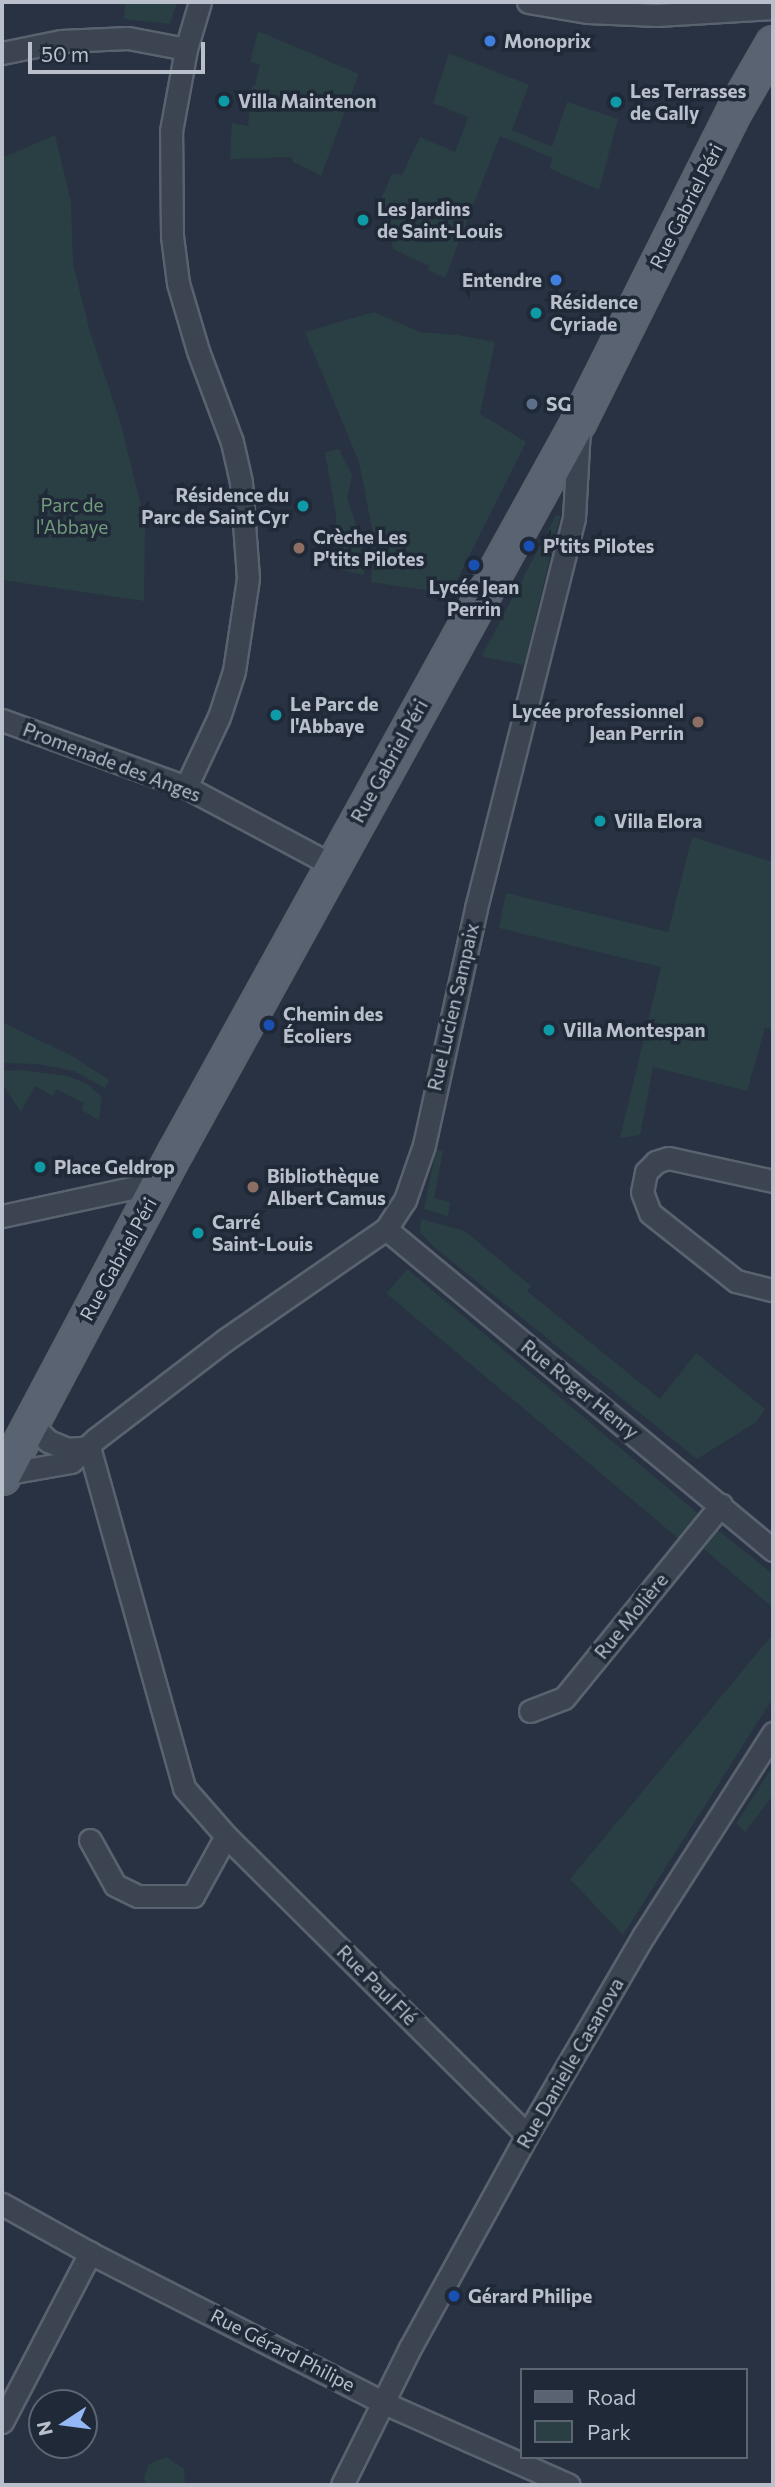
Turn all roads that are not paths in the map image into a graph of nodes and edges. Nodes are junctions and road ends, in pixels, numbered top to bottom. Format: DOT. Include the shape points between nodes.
graph roads {
  1 [pos="200,2"];
  2 [pos="528,2"];
  3 [pos="701,7"];
  4 [pos="773,8"];
  5 [pos="773,43"];
  6 [pos="186,49"];
  7 [pos="2,53"];
  8 [pos="579,420"];
  9 [pos="2,720"];
  10 [pos="186,787"];
  11 [pos="332,865"];
  12 [pos="773,1181"];
  13 [pos="157,1187"];
  14 [pos="4,1219"];
  15 [pos="386,1229"];
  16 [pos="773,1290"];
  17 [pos="35,1413"];
  18 [pos="89,1447"];
  19 [pos="3,1475"];
  20 [pos="721,1505"];
  21 [pos="773,1550"];
  22 [pos="530,1711"];
  23 [pos="773,1733"];
  24 [pos="226,1836"];
  25 [pos="90,1840"];
  26 [pos="527,2135"];
  27 [pos="2,2204"];
  28 [pos="90,2253"];
  29 [pos="384,2403"];
  30 [pos="2,2422"];
  31 [pos="342,2485"];
  32 [pos="569,2485"];
  1 -- 6 [label="street"];
  2 -- 3 [label="street" via="588,12 657,15"];
  3 -- 4 [label="street"];
  5 -- 8 [label="main road, Rue Gabriel Péri" via="735,109"];
  6 -- 7 [label="street" via="128,38 61,41"];
  6 -- 10 [label="street" via="171,131 172,236 178,283 241,482 247,578 234,671 219,717"];
  8 -- 11 [label="main road, Rue Gabriel Péri"];
  8 -- 15 [label="street, Rue Lucien Sampaix" via="576,508 476,908 424,1144 405,1200"];
  9 -- 10 [label="street, Promenade des Anges"];
  10 -- 11 [label="street, Promenade des Anges"];
  11 -- 13 [label="main road, Rue Gabriel Péri"];
  12 -- 16 [label="street" via="668,1158 646,1172 642,1192 650,1213 736,1281"];
  13 -- 14 [label="street" via="141,1186"];
  13 -- 17 [label="main road, Rue Gabriel Péri"];
  15 -- 18 [label="street, Rue Lucien Sampaix" via="225,1340"];
  15 -- 20 [label="street, Rue Roger Henry"];
  17 -- 18 [label="street" via="36,1429 48,1441 68,1449"];
  17 -- 19 [label="main road, Rue Gabriel Péri"];
  18 -- 19 [label="street, Rue Lucien Sampaix" via="71,1462"];
  18 -- 24 [label="street, Rue Paul Flé" via="184,1788"];
  20 -- 21 [label="street, Rue Roger Henry"];
  20 -- 22 [label="street, Rue Molière" via="564,1698"];
  23 -- 26 [label="street, Rue Danielle Casanova" via="643,1936"];
  24 -- 25 [label="street" via="193,1896 138,1896 115,1885"];
  24 -- 26 [label="street, Rue Paul Flé"];
  26 -- 29 [label="street, Rue Danielle Casanova"];
  27 -- 28 [label="street, Rue Gérard Philipe"];
  28 -- 29 [label="street, Rue Gérard Philipe"];
  28 -- 30 [label="street"];
  29 -- 31 [label="street, Rue Danielle Casanova"];
  29 -- 32 [label="street, Rue Gérard Philipe"];
}
